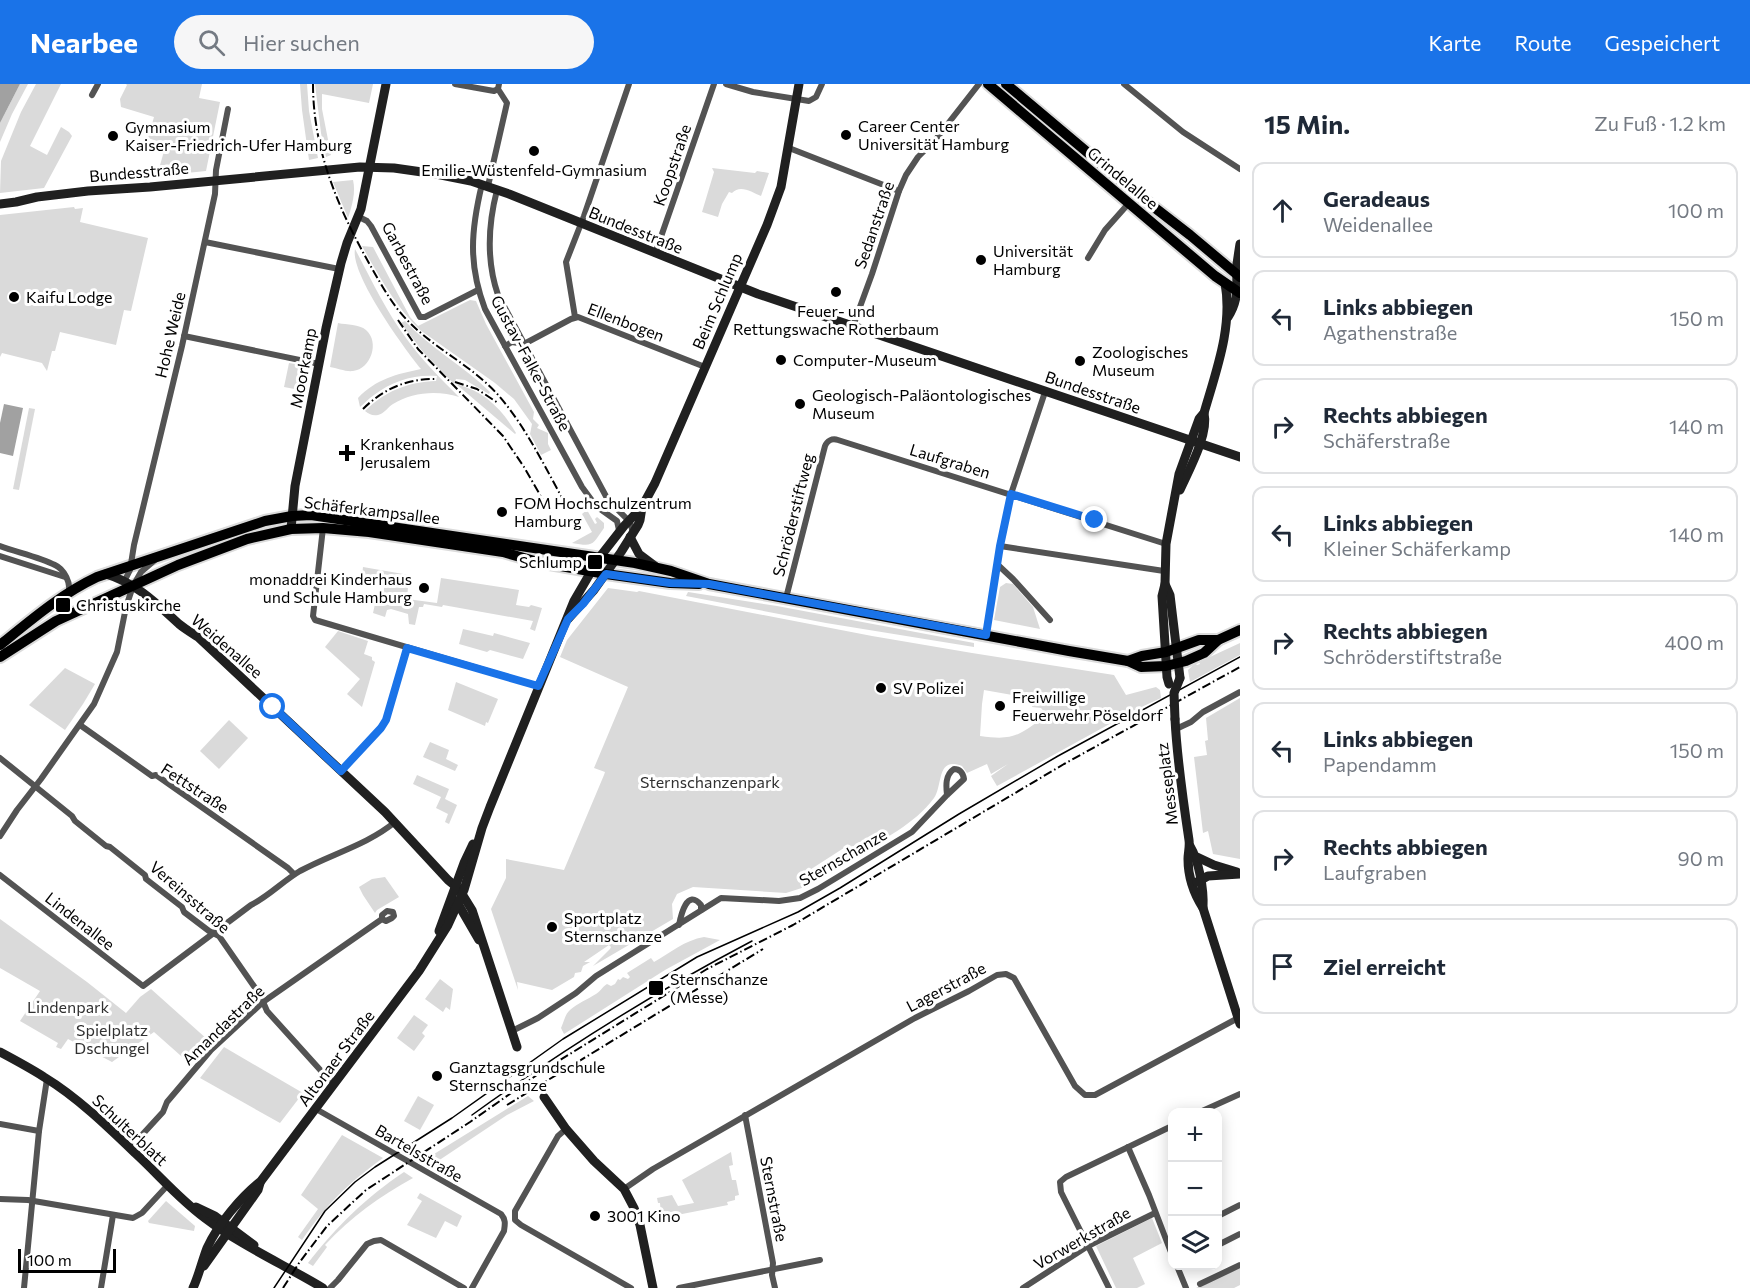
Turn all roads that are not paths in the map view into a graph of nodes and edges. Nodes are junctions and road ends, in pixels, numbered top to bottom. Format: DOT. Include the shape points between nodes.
graph roads {
  1 [pos="98,84"];
  2 [pos="386,84"];
  3 [pos="455,84"];
  4 [pos="629,84"];
  5 [pos="714,84"];
  6 [pos="726,84"];
  7 [pos="799,84"];
  8 [pos="822,84"];
  9 [pos="979,84"];
  10 [pos="988,84"];
  11 [pos="1006,84"];
  12 [pos="1124,84"];
  13 [pos="499,86"];
  14 [pos="92,95"];
  15 [pos="796,99"];
  16 [pos="228,110"];
  17 [pos="789,148"];
  18 [pos="371,167"];
  19 [pos="1240,169"];
  20 [pos="215,180"];
  21 [pos="489,187"];
  22 [pos="899,191"];
  23 [pos="1130,202"];
  24 [pos="0,204"];
  25 [pos="359,217"];
  26 [pos="581,225"];
  27 [pos="205,242"];
  28 [pos="1240,244"];
  29 [pos="655,254"];
  30 [pos="1088,258"];
  31 [pos="339,269"];
  32 [pos="1239,276"];
  33 [pos="1225,283"];
  34 [pos="740,287"];
  35 [pos="478,290"];
  36 [pos="1239,293"];
  37 [pos="575,317"];
  38 [pos="1228,317"];
  39 [pos="853,326"];
  40 [pos="184,336"];
  41 [pos="524,344"];
  42 [pos="505,346"];
  43 [pos="319,364"];
  44 [pos="705,367"];
  45 [pos="1045,392"];
  46 [pos="830,440"];
  47 [pos="1195,441"];
  48 [pos="1240,457"];
  49 [pos="1011,494"];
  50 [pos="642,507"];
  51 [pos="292,516"];
  52 [pos="629,520"];
  53 [pos="291,528"];
  54 [pos="323,533"];
  55 [pos="618,533"];
  56 [pos="632,535"];
  57 [pos="1166,544"];
  58 [pos="0,546"];
  59 [pos="1000,546"];
  60 [pos="0,556"];
  61 [pos="160,556"];
  62 [pos="599,558"];
  63 [pos="615,560"];
  64 [pos="131,565"];
  65 [pos="998,565"];
  66 [pos="658,568"];
  67 [pos="590,571"];
  68 [pos="1164,571"];
  69 [pos="106,574"];
  70 [pos="606,574"];
  71 [pos="66,577"];
  72 [pos="129,583"];
  73 [pos="709,584"];
  74 [pos="68,593"];
  75 [pos="786,598"];
  76 [pos="568,619"];
  77 [pos="1050,621"];
  78 [pos="1240,630"];
  79 [pos="986,635"];
  80 [pos="1218,640"];
  81 [pos="0,645"];
  82 [pos="407,648"];
  83 [pos="1172,650"];
  84 [pos="0,657"];
  85 [pos="1128,661"];
  86 [pos="1179,663"];
  87 [pos="1166,666"];
  88 [pos="538,686"];
  89 [pos="1240,692"];
  90 [pos="1174,693"];
  91 [pos="81,724"];
  92 [pos="1175,724"];
  93 [pos="0,758"];
  94 [pos="341,771"];
  95 [pos="35,786"];
  96 [pos="946,795"];
  97 [pos="395,822"];
  98 [pos="482,828"];
  99 [pos="0,836"];
  100 [pos="1190,846"];
  101 [pos="1197,857"];
  102 [pos="294,874"];
  103 [pos="1240,874"];
  104 [pos="0,875"];
  105 [pos="1195,877"];
  106 [pos="467,881"];
  107 [pos="455,888"];
  108 [pos="458,904"];
  109 [pos="472,910"];
  110 [pos="701,910"];
  111 [pos="382,919"];
  112 [pos="679,925"];
  113 [pos="213,934"];
  114 [pos="483,947"];
  115 [pos="432,950"];
  116 [pos="263,1002"];
  117 [pos="1239,1021"];
  118 [pos="512,1031"];
  119 [pos="517,1047"];
  120 [pos="0,1052"];
  121 [pos="47,1079"];
  122 [pos="335,1083"];
  123 [pos="1240,1094"];
  124 [pos="544,1097"];
  125 [pos="1211,1108"];
  126 [pos="315,1109"];
  127 [pos="745,1116"];
  128 [pos="0,1124"];
  129 [pos="1168,1128"];
  130 [pos="566,1129"];
  131 [pos="39,1131"];
  132 [pos="1128,1147"];
  133 [pos="130,1149"];
  134 [pos="167,1186"];
  135 [pos="624,1189"];
  136 [pos="0,1199"];
  137 [pos="32,1201"];
  138 [pos="1240,1205"];
  139 [pos="1155,1213"];
  140 [pos="1222,1214"];
  141 [pos="113,1215"];
  142 [pos="225,1228"];
  143 [pos="1240,1234"];
  144 [pos="1168,1243"];
  145 [pos="1222,1243"];
  146 [pos="1088,1246"];
  147 [pos="820,1260"];
  148 [pos="1240,1265"];
  149 [pos="772,1269"];
  150 [pos="1179,1270"];
  151 [pos="1200,1284"];
  152 [pos="316,1286"];
  153 [pos="24,1288"];
  154 [pos="101,1288"];
  155 [pos="193,1288"];
  156 [pos="330,1288"];
  157 [pos="464,1288"];
  158 [pos="472,1288"];
  159 [pos="631,1288"];
  160 [pos="653,1288"];
  161 [pos="679,1288"];
  162 [pos="775,1288"];
  163 [pos="1023,1288"];
  164 [pos="1108,1288"];
  165 [pos="1186,1288"];
  1 -- 14 [label="street"];
  2 -- 18 [label="street, Garbestraße"];
  3 -- 13 [label="street" via="494,92"];
  4 -- 26 [label="street"];
  5 -- 29 [label="street, Koopstraße"];
  6 -- 15 [label="street"];
  7 -- 15 [label="street, Beim Schlump"];
  8 -- 15 [label="street" via="813,99"];
  9 -- 22 [label="street, Sedanstraße" via="918,157"];
  10 -- 23 [label="main road, Grindelallee"];
  11 -- 32 [label="main road, Grindelallee"];
  12 -- 19 [label="street" via="1184,132"];
  13 -- 21 [label="street, Gustav-Falke-Straße" via="507,103"];
  15 -- 17 [label="street, Beim Schlump"];
  16 -- 20 [label="street, Hohe Weide"];
  17 -- 22 [label="street"];
  17 -- 34 [label="street, Beim Schlump" via="774,208"];
  18 -- 20 [label="street, Bundesstraße"];
  18 -- 21 [label="street, Bundesstraße" via="429,173"];
  18 -- 25 [label="street, Garbestraße"];
  20 -- 24 [label="street, Bundesstraße" via="88,191"];
  20 -- 27 [label="street, Hohe Weide"];
  21 -- 26 [label="street, Bundesstraße"];
  21 -- 35 [label="street, Gustav-Falke-Straße" via="475,219 472,246"];
  21 -- 41 [label="street, Gustav-Falke-Straße" via="493,207 489,255 492,276 503,307"];
  22 -- 39 [label="street, Sedanstraße"];
  23 -- 30 [label="street" via="1105,230"];
  23 -- 33 [label="main road, Grindelallee"];
  25 -- 31 [label="street, Moorkamp"];
  25 -- 35 [label="street, Garbestraße" via="370,223 420,317"];
  26 -- 29 [label="street, Bundesstraße"];
  26 -- 37 [label="street" via="566,262"];
  27 -- 31 [label="street"];
  27 -- 40 [label="street, Hohe Weide"];
  28 -- 32 [label="street"];
  29 -- 34 [label="street, Bundesstraße"];
  31 -- 43 [label="street, Moorkamp"];
  32 -- 36 [label="street"];
  33 -- 36 [label="main road, Grindelallee"];
  33 -- 38 [label="street"];
  34 -- 39 [label="street, Bundesstraße"];
  34 -- 44 [label="street, Beim Schlump"];
  35 -- 42 [label="street, Gustav-Falke-Straße"];
  36 -- 38 [label="street"];
  37 -- 41 [label="street, Ellenbogen"];
  37 -- 44 [label="street, Ellenbogen"];
  38 -- 47 [label="street" via="1204,413 1206,421"];
  39 -- 45 [label="street, Bundesstraße"];
  40 -- 43 [label="street"];
  40 -- 64 [label="street, Hohe Weide"];
  41 -- 42 [label="street, Ellenbogen" via="512,342"];
  41 -- 52 [label="street, Gustav-Falke-Straße" via="608,500"];
  42 -- 55 [label="street, Gustav-Falke-Straße" via="582,487 596,506 617,521"];
  43 -- 51 [label="street, Moorkamp"];
  44 -- 50 [label="street, Beim Schlump"];
  45 -- 47 [label="street, Bundesstraße"];
  45 -- 49 [label="street"];
  46 -- 49 [label="street, Laufgraben"];
  46 -- 75 [label="street, Schröderstiftweg" via="825,446"];
  47 -- 48 [label="street, Bundesstraße"];
  47 -- 57 [label="street" via="1174,504"];
  49 -- 57 [label="street, Laufgraben"];
  49 -- 59 [label="street"];
  50 -- 52 [label="street, Beim Schlump"];
  50 -- 56 [label="street, Beim Schlump"];
  51 -- 53 [label="street, Moorkamp"];
  51 -- 61 [label="main road, Schäferkampsallee" via="265,521"];
  51 -- 62 [label="main road, Schäferkampsallee" via="350,520"];
  52 -- 55 [label="street, Beim Schlump"];
  52 -- 56 [label="street, Gustav-Falke-Straße"];
  53 -- 54 [label="main road, Schäferkampsallee"];
  53 -- 72 [label="main road, Schäferkampsallee" via="222,547"];
  54 -- 67 [label="main road, Schäferkampsallee" via="369,532 503,552"];
  54 -- 82 [label="street" via="315,620"];
  55 -- 62 [label="street, Beim Schlump"];
  56 -- 63 [label="street, Beim Schlump"];
  56 -- 66 [label="street" via="639,554"];
  57 -- 68 [label="street"];
  58 -- 71 [label="street" via="55,565"];
  59 -- 65 [label="street"];
  59 -- 68 [label="street"];
  60 -- 71 [label="street"];
  61 -- 64 [label="main road, Schäferkampsallee"];
  61 -- 72 [label="street"];
  62 -- 63 [label="main road, Schäferkampsallee"];
  62 -- 67 [label="street, Beim Schlump"];
  63 -- 66 [label="main road, Schäferkampsallee"];
  63 -- 70 [label="street, Beim Schlump"];
  64 -- 69 [label="main road, Schäferkampsallee"];
  64 -- 72 [label="street, Hohe Weide"];
  65 -- 77 [label="street"];
  65 -- 79 [label="street"];
  66 -- 73 [label="main road, Schäferkampsallee"];
  67 -- 70 [label="main road, Schäferkampsallee"];
  67 -- 76 [label="street, Beim Schlump"];
  68 -- 83 [label="street" via="1162,597"];
  69 -- 72 [label="street, Weidenallee"];
  69 -- 74 [label="main road, Schäferkampsallee"];
  70 -- 73 [label="main road, Schäferkampsallee"];
  70 -- 76 [label="street, Beim Schlump"];
  71 -- 74 [label="street"];
  72 -- 84 [label="main road, Schäferkampsallee" via="42,628"];
  72 -- 91 [label="street, Hohe Weide" via="117,652 101,693"];
  72 -- 94 [label="street, Weidenallee" via="198,638"];
  73 -- 75 [label="main road"];
  74 -- 81 [label="main road, Schäferkampsallee"];
  75 -- 79 [label="main road"];
  76 -- 88 [label="street, Beim Schlump"];
  78 -- 80 [label="main road"];
  79 -- 85 [label="main road"];
  80 -- 83 [label="main road" via="1199,640"];
  80 -- 86 [label="main road" via="1204,653"];
  82 -- 88 [label="street"];
  82 -- 94 [label="street" via="386,720"];
  83 -- 85 [label="main road"];
  83 -- 86 [label="street"];
  83 -- 87 [label="street"];
  85 -- 87 [label="main road" via="1141,667"];
  86 -- 87 [label="main road"];
  86 -- 90 [label="street, bridge" via="1180,678"];
  87 -- 90 [label="street, bridge" via="1167,681"];
  88 -- 98 [label="street, Beim Schlump"];
  89 -- 92 [label="street" via="1191,722"];
  90 -- 92 [label="street, Messeplatz, bridge"];
  91 -- 95 [label="street, Hohe Weide"];
  91 -- 102 [label="street, Fettstraße"];
  92 -- 100 [label="street, Messeplatz"];
  93 -- 95 [label="street, Vereinsstraße"];
  94 -- 97 [label="street, Weidenallee"];
  95 -- 99 [label="street, Hohe Weide"];
  95 -- 113 [label="street, Vereinsstraße"];
  96 -- 110 [label="street, Sternschanze" via="912,832 806,896 779,901 722,898"];
  97 -- 102 [label="street"];
  97 -- 107 [label="street, Weidenallee"];
  98 -- 106 [label="street"];
  98 -- 107 [label="street"];
  100 -- 101 [label="street, Messeplatz"];
  100 -- 105 [label="street, Messeplatz" via="1188,855"];
  101 -- 103 [label="street"];
  101 -- 105 [label="street, Messeplatz"];
  102 -- 113 [label="street"];
  103 -- 105 [label="street"];
  104 -- 113 [label="street, Lindenallee" via="143,986"];
  105 -- 117 [label="street" via="1197,899"];
  106 -- 107 [label="street"];
  106 -- 109 [label="street"];
  107 -- 108 [label="street"];
  107 -- 109 [label="street"];
  107 -- 115 [label="street, Altonaer Straße"];
  108 -- 114 [label="street"];
  108 -- 115 [label="street, Altonaer Straße"];
  109 -- 114 [label="street"];
  110 -- 112 [label="street, Sternschanze"];
  110 -- 112 [label="street, Sternschanze" via="698,901 687,903"];
  111 -- 116 [label="street, Amandastraße"];
  112 -- 118 [label="street, Sternschanze"];
  113 -- 116 [label="street, Vereinsstraße" via="220,938"];
  114 -- 118 [label="street"];
  115 -- 122 [label="street, Altonaer Straße"];
  116 -- 122 [label="street, Vereinsstraße"];
  116 -- 133 [label="street, Amandastraße" via="211,1050"];
  117 -- 127 [label="street, Lagerstraße" via="1095,1095 1085,1095 1075,1086 1014,978 998,975"];
  118 -- 119 [label="street"];
  120 -- 121 [label="street, Schulterblatt"];
  121 -- 131 [label="street"];
  121 -- 133 [label="street, Schulterblatt"];
  122 -- 126 [label="street, Altonaer Straße"];
  123 -- 125 [label="street"];
  124 -- 130 [label="street"];
  126 -- 142 [label="street, Altonaer Straße" via="258,1190"];
  126 -- 158 [label="street, Bartelsstraße" via="501,1214 506,1222 504,1231"];
  127 -- 135 [label="street, Lagerstraße"];
  127 -- 149 [label="street, Sternstraße"];
  128 -- 131 [label="street"];
  129 -- 132 [label="street"];
  130 -- 135 [label="street"];
  130 -- 159 [label="street" via="558,1136 515,1211 515,1220"];
  131 -- 137 [label="street"];
  132 -- 139 [label="street"];
  132 -- 146 [label="street" via="1060,1182 1061,1192"];
  133 -- 134 [label="street, Schulterblatt"];
  134 -- 141 [label="street" via="133,1218"];
  134 -- 142 [label="street, Schulterblatt" via="203,1217"];
  135 -- 160 [label="street" via="640,1225"];
  136 -- 137 [label="street"];
  137 -- 141 [label="street"];
  137 -- 153 [label="street"];
  138 -- 140 [label="street"];
  139 -- 144 [label="street"];
  139 -- 146 [label="street, Vorwerkstraße"];
  141 -- 154 [label="street"];
  142 -- 152 [label="street, Schulterblatt"];
  142 -- 155 [label="street, Altonaer Straße" via="207,1248"];
  143 -- 145 [label="street"];
  146 -- 163 [label="street, Vorwerkstraße"];
  146 -- 164 [label="street"];
  147 -- 149 [label="street"];
  148 -- 151 [label="street"];
  149 -- 161 [label="street"];
  149 -- 162 [label="street, Sternstraße"];
  150 -- 165 [label="street"];
  156 -- 157 [label="street" via="367,1244 381,1240"];
}
